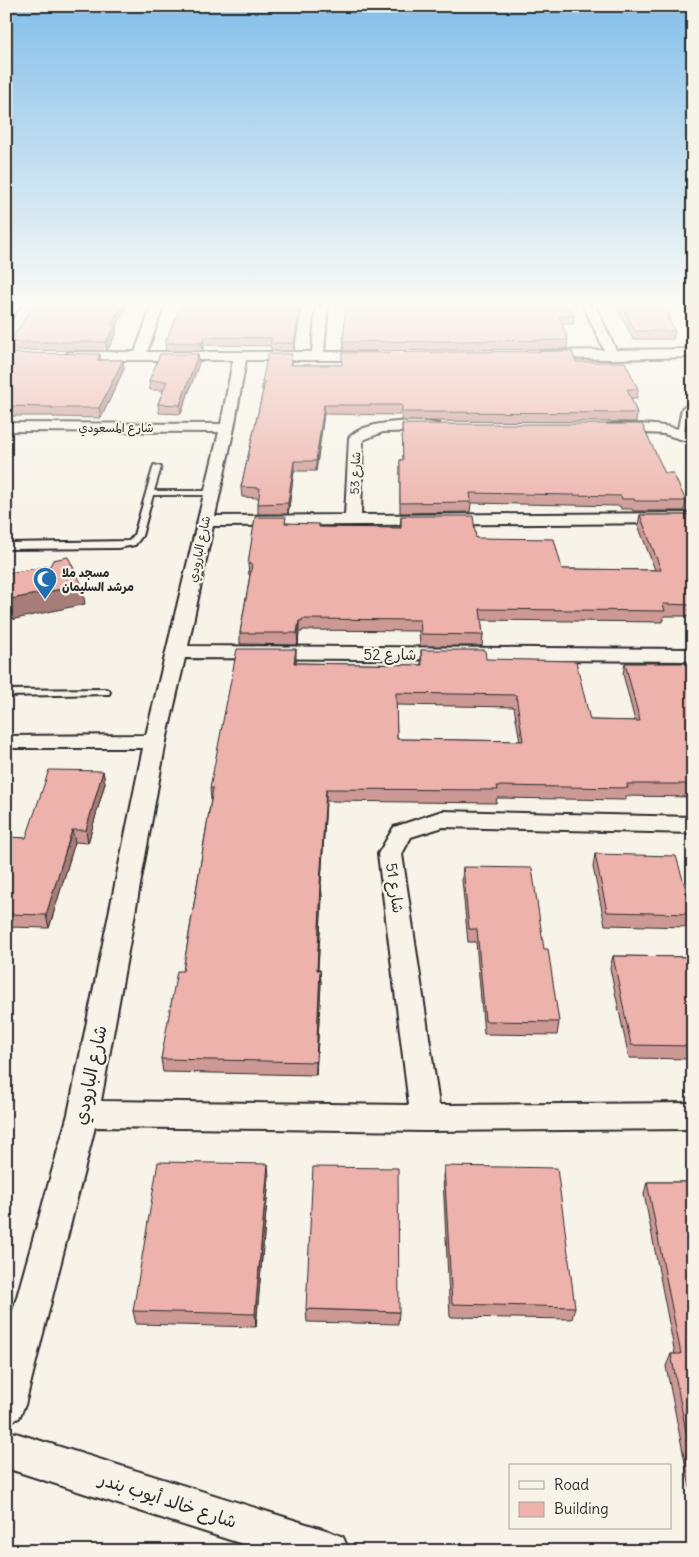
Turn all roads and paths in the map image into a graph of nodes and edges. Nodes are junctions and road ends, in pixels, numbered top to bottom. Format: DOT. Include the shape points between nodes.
graph roads {
  1 [pos="236,378"];
  2 [pos="693,405"];
  3 [pos="6,427"];
  4 [pos="445,427"];
  5 [pos="227,428"];
  6 [pos="603,428"];
  7 [pos="686,435"];
  8 [pos="157,467"];
  9 [pos="150,493"];
  10 [pos="211,493"];
  11 [pos="693,518"];
  12 [pos="354,519"];
  13 [pos="205,521"];
  14 [pos="6,546"];
  15 [pos="177,652"];
  16 [pos="693,655"];
  17 [pos="104,692"];
  18 [pos="7,694"];
  19 [pos="155,741"];
  20 [pos="6,742"];
  21 [pos="693,825"];
  22 [pos="83,1114"];
  23 [pos="693,1116"];
  24 [pos="426,1118"];
  25 [pos="6,1405"];
  26 [pos="6,1449"];
  27 [pos="329,1551"];
  1 -- 5 [label="street, شارع البارودي"];
  2 -- 7 [label="lane" via="685,408"];
  3 -- 5 [label="street, شارع المسعودي"];
  4 -- 12 [label="street, شارع 53" via="367,430 356,438"];
  5 -- 10 [label="street, شارع البارودي"];
  6 -- 7 [label="street" via="653,428"];
  8 -- 9 [label="lane"];
  9 -- 10 [label="lane"];
  9 -- 14 [label="lane" via="138,536 132,543"];
  10 -- 13 [label="street, شارع البارودي"];
  11 -- 12 [label="street"];
  12 -- 13 [label="street"];
  13 -- 15 [label="street, شارع البارودي"];
  15 -- 16 [label="street, شارع 52"];
  15 -- 19 [label="street, شارع البارودي"];
  17 -- 18 [label="lane"];
  19 -- 20 [label="street"];
  19 -- 22 [label="street, شارع البارودي"];
  21 -- 24 [label="street, شارع 51" via="442,819 402,832 390,854"];
  22 -- 24 [label="street"];
  22 -- 25 [label="street, شارع البارودي"];
  23 -- 24 [label="street"];
  26 -- 27 [label="street, شارع خالد أيوب بندر"];
}
